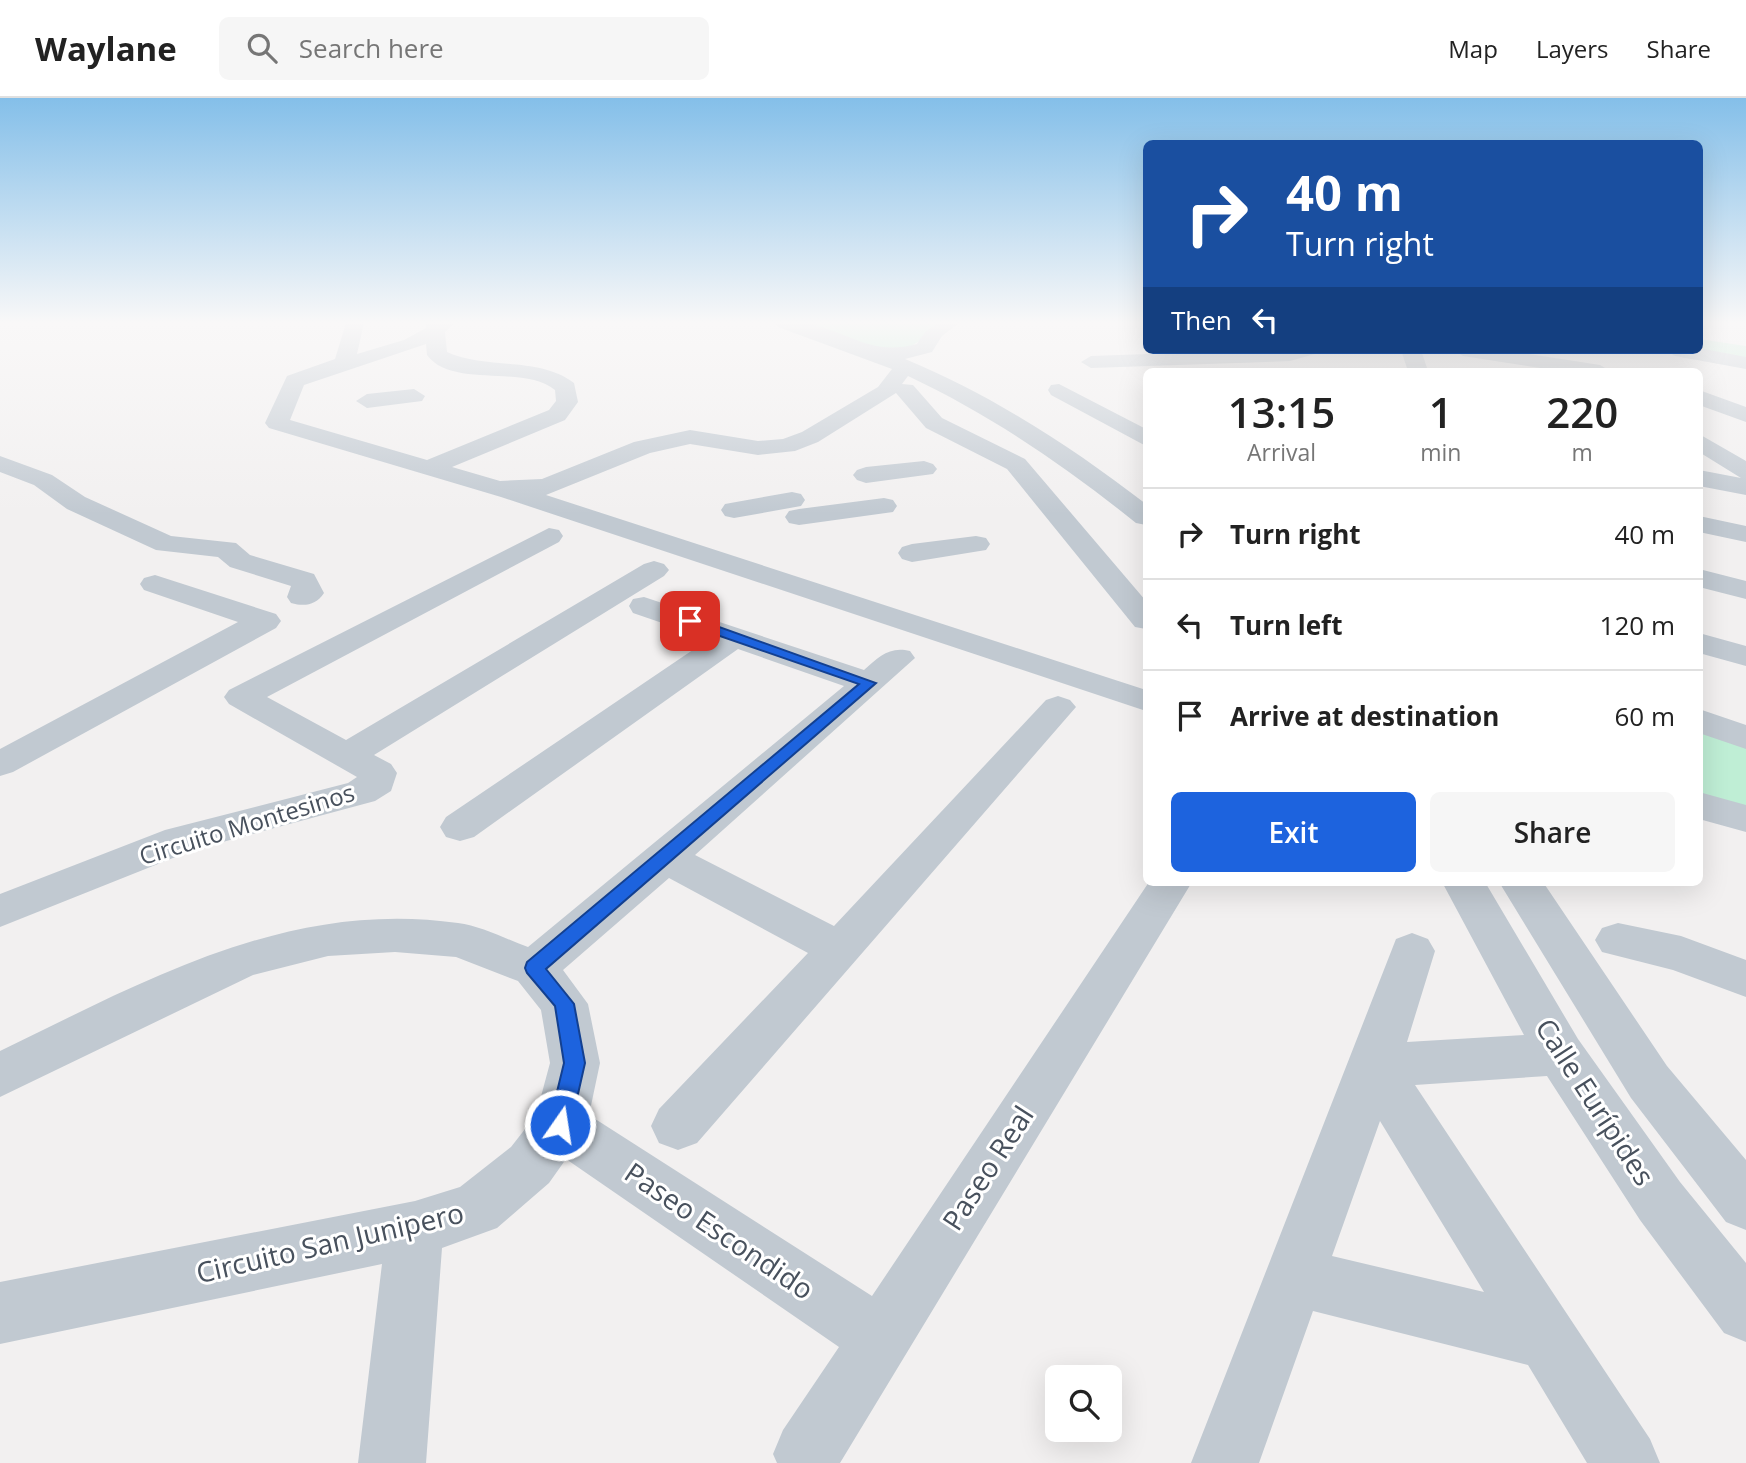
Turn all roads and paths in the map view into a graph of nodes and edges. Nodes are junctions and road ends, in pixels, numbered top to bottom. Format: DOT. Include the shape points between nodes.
graph roads {
  1 [pos="293,387"];
  2 [pos="564,387"];
  3 [pos="892,387"];
  4 [pos="902,387"];
  5 [pos="947,387"];
  6 [pos="984,387"];
  7 [pos="498,388"];
  8 [pos="476,390"];
  9 [pos="1059,390"];
  10 [pos="414,396"];
  11 [pos="1703,396"];
  12 [pos="1703,397"];
  13 [pos="367,401"];
  14 [pos="1746,401"];
  15 [pos="1746,415"];
  16 [pos="1139,434"];
  17 [pos="1098,435"];
  18 [pos="1703,444"];
  19 [pos="0,463"];
  20 [pos="429,468"];
  21 [pos="924,469"];
  22 [pos="1746,472"];
  23 [pos="866,475"];
  24 [pos="1703,479"];
  25 [pos="1143,487"];
  26 [pos="1746,487"];
  27 [pos="499,489"];
  28 [pos="884,506"];
  29 [pos="734,510"];
  30 [pos="1143,515"];
  31 [pos="1703,525"];
  32 [pos="1746,534"];
  33 [pos="549,536"];
  34 [pos="975,544"];
  35 [pos="912,553"];
  36 [pos="654,570"];
  37 [pos="1703,579"];
  38 [pos="155,584"];
  39 [pos="1746,590"];
  40 [pos="309,593"];
  41 [pos="644,606"];
  42 [pos="1143,616"];
  43 [pos="735,636"];
  44 [pos="1703,644"];
  45 [pos="1746,656"];
  46 [pos="1143,700"];
  47 [pos="1058,707"];
  48 [pos="1703,722"];
  49 [pos="1746,738"];
  50 [pos="348,755"];
  51 [pos="0,764"];
  52 [pos="1703,807"];
  53 [pos="1746,819"];
  54 [pos="460,827"];
  55 [pos="665,858"];
  56 [pos="1168,886"];
  57 [pos="1532,899"];
  58 [pos="1473,900"];
  59 [pos="0,911"];
  60 [pos="1618,940"];
  61 [pos="840,949"];
  62 [pos="1412,951"];
  63 [pos="534,968"];
  64 [pos="1746,979"];
  65 [pos="1560,1054"];
  66 [pos="1374,1066"];
  67 [pos="0,1076"];
  68 [pos="560,1125"];
  69 [pos="678,1126"];
  70 [pos="1746,1203"];
  71 [pos="415,1229"];
  72 [pos="1295,1277"];
  73 [pos="1746,1311"];
  74 [pos="0,1313"];
  75 [pos="879,1337"];
  76 [pos="1547,1338"];
  77 [pos="807,1454"];
  78 [pos="393,1463"];
  79 [pos="1225,1463"];
  80 [pos="1626,1463"];
  1 -- 20 [label="street" via="277,423"];
  2 -- 20 [label="street" via="567,402 557,415"];
  3 -- 27 [label="street" via="810,437 786,446 758,448 690,437 643,447 545,487"];
  4 -- 42 [label="street" via="934,423 1016,464"];
  5 -- 30 [label="street" via="1048,444"];
  6 -- 25 [label="street" via="1076,440"];
  7 -- 8 [label="street"];
  9 -- 16 [label="street"];
  10 -- 13 [label="street"];
  11 -- 14 [label="street"];
  12 -- 15 [label="street"];
  16 -- 17 [label="street"];
  18 -- 22 [label="street"];
  19 -- 40 [label="street" via="43,480 76,502 166,544 226,550 240,561 303,580 307,588 302,597"];
  20 -- 27 [label="street"];
  21 -- 23 [label="street"];
  24 -- 26 [label="street"];
  27 -- 46 [label="street"];
  28 -- 29 [label="street"];
  31 -- 32 [label="street"];
  33 -- 50 [label="street, Circuito Montesinos" via="229,690"];
  34 -- 35 [label="street"];
  36 -- 50 [label="street"];
  37 -- 39 [label="street"];
  38 -- 51 [label="street" via="265,621"];
  41 -- 43 [label="street"];
  43 -- 54 [label="street"];
  43 -- 55 [label="street" via="884,671"];
  44 -- 45 [label="street"];
  47 -- 61 [label="street"];
  48 -- 49 [label="street"];
  50 -- 59 [label="street, Circuito Montesinos" via="378,773 377,782 360,792 180,840"];
  52 -- 53 [label="street"];
  55 -- 61 [label="street"];
  55 -- 63 [label="street"];
  56 -- 75 [label="street, Paseo Real"];
  57 -- 58 [label="street"];
  57 -- 70 [label="street" via="1648,1082"];
  58 -- 65 [label="street, Calle Eurípides"];
  60 -- 64 [label="street" via="1681,954"];
  61 -- 69 [label="street"];
  62 -- 66 [label="street"];
  63 -- 67 [label="street, Circuito San Junipero" via="460,940 395,935 328,939 242,960"];
  63 -- 68 [label="street, Circuito San Junipero" via="564,1004 575,1063"];
  65 -- 66 [label="street"];
  65 -- 73 [label="street, Calle Eurípides" via="1660,1201"];
  66 -- 72 [label="street"];
  66 -- 76 [label="street"];
  68 -- 71 [label="street, Circuito San Junipero" via="530,1165 477,1209"];
  68 -- 75 [label="street, Paseo Escondido"];
  71 -- 74 [label="street, Circuito San Junipero"];
  71 -- 78 [label="street"];
  72 -- 76 [label="street"];
  72 -- 79 [label="street"];
  75 -- 77 [label="street, Paseo Real"];
  76 -- 80 [label="street"];
}
